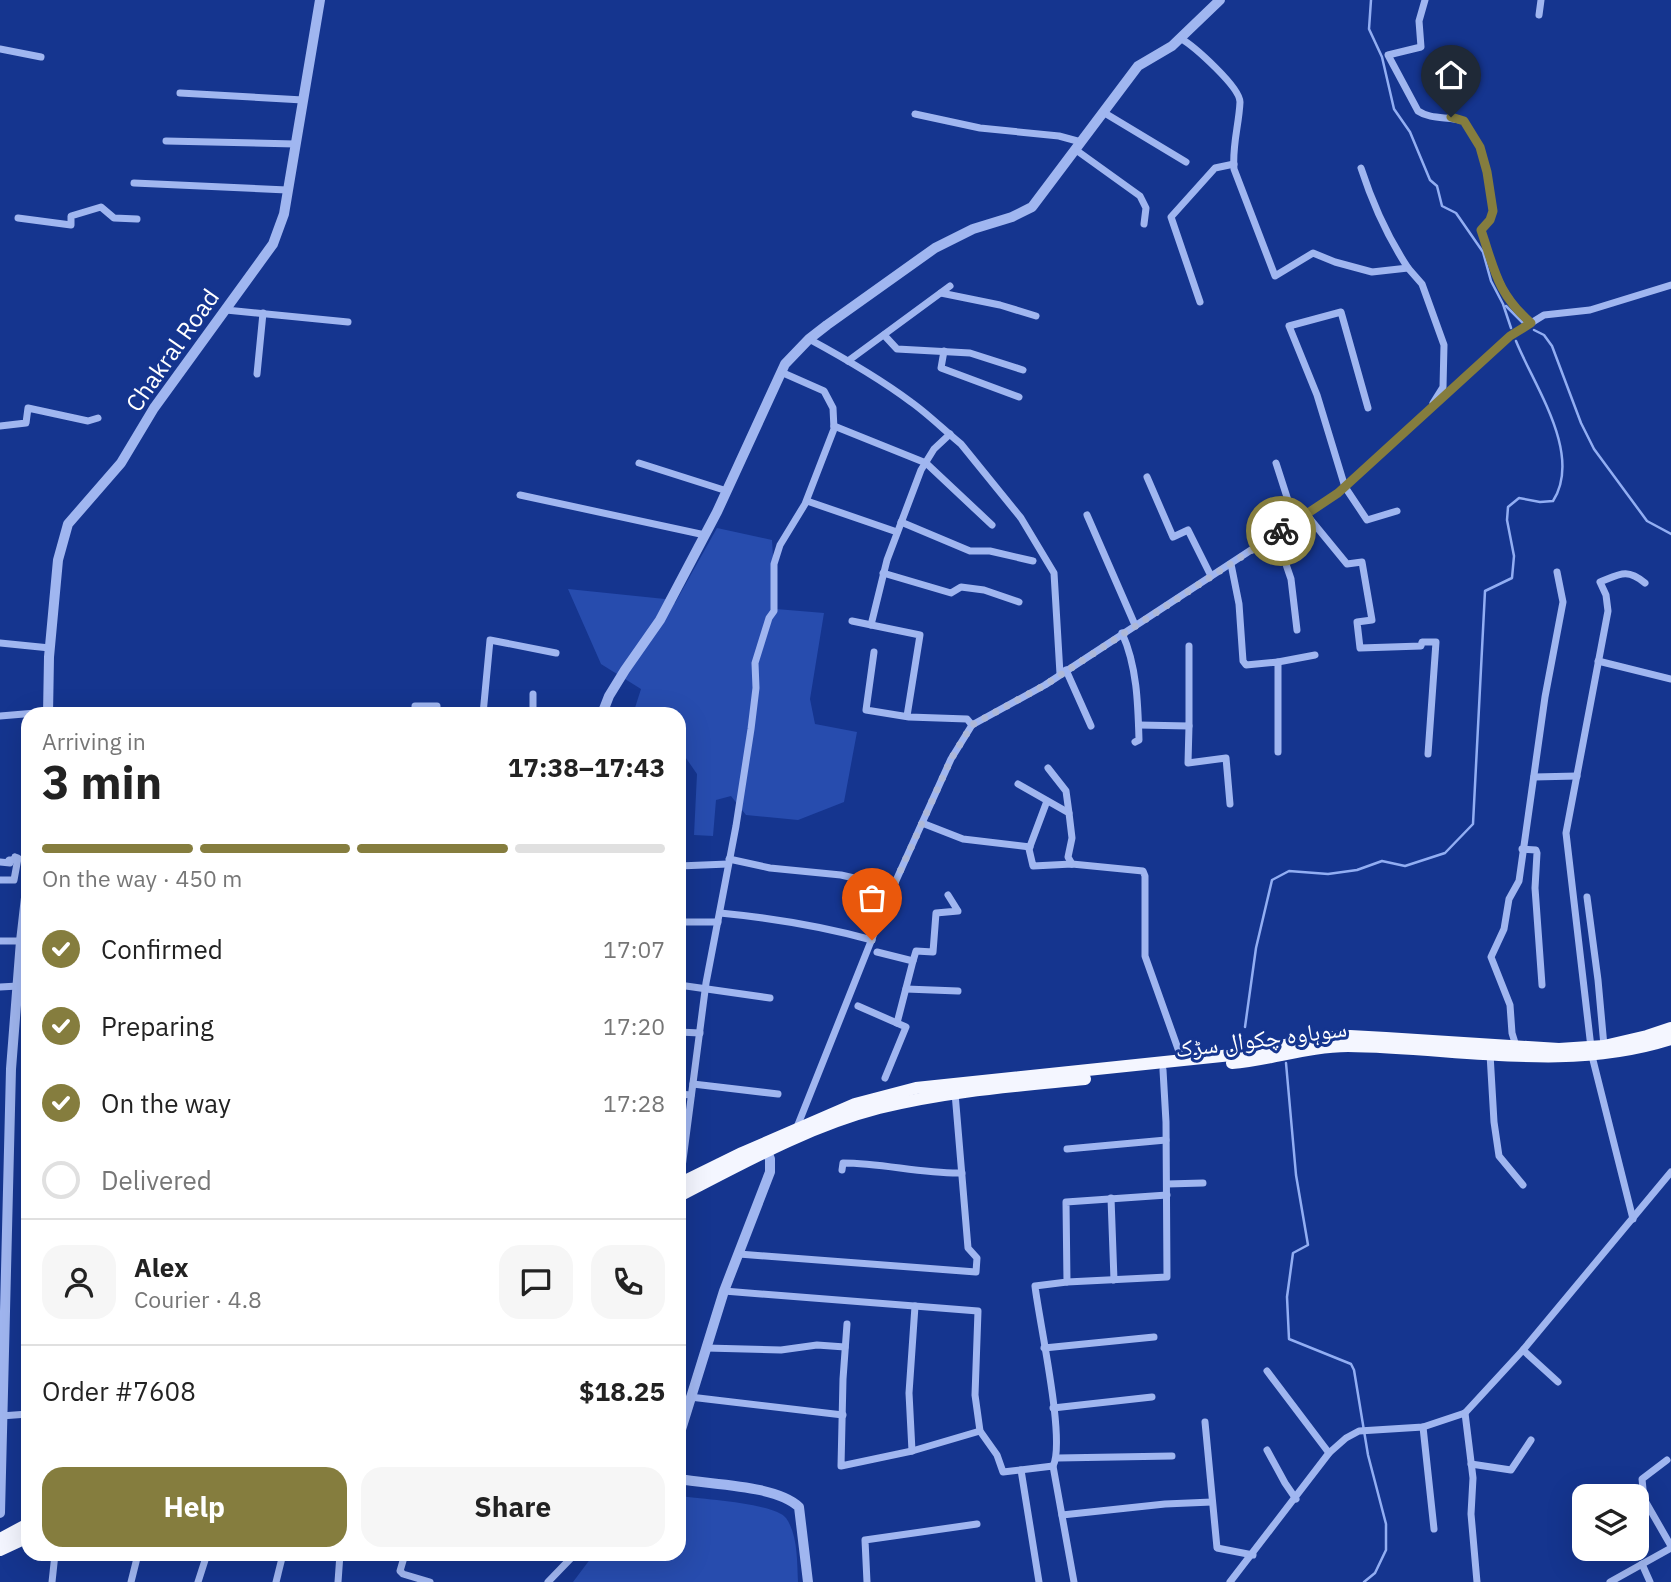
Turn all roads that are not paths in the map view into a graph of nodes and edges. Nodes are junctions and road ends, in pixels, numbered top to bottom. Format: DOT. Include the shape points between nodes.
graph roads {
  1 [pos="320,0"];
  2 [pos="1220,0"];
  3 [pos="1424,0"];
  4 [pos="1541,0"];
  5 [pos="1539,15"];
  6 [pos="1180,38"];
  7 [pos="0,49"];
  8 [pos="41,57"];
  9 [pos="180,93"];
  10 [pos="303,100"];
  11 [pos="1103,112"];
  12 [pos="915,114"];
  13 [pos="166,141"];
  14 [pos="295,144"];
  15 [pos="1079,146"];
  16 [pos="1186,162"];
  17 [pos="1234,164"];
  18 [pos="1361,168"];
  19 [pos="134,183"];
  20 [pos="287,190"];
  21 [pos="18,218"];
  22 [pos="137,219"];
  23 [pos="1144,224"];
  24 [pos="1408,268"];
  25 [pos="1671,285"];
  26 [pos="950,286"];
  27 [pos="941,293"];
  28 [pos="1200,302"];
  29 [pos="226,310"];
  30 [pos="264,313"];
  31 [pos="1036,316"];
  32 [pos="348,321"];
  33 [pos="1531,323"];
  34 [pos="884,335"];
  35 [pos="809,339"];
  36 [pos="944,351"];
  37 [pos="848,361"];
  38 [pos="1023,370"];
  39 [pos="781,372"];
  40 [pos="257,374"];
  41 [pos="1019,397"];
  42 [pos="1368,408"];
  43 [pos="1429,410"];
  44 [pos="98,418"];
  45 [pos="0,426"];
  46 [pos="834,426"];
  47 [pos="950,434"];
  48 [pos="639,463"];
  49 [pos="926,463"];
  50 [pos="1276,463"];
  51 [pos="1147,477"];
  52 [pos="1345,487"];
  53 [pos="727,491"];
  54 [pos="520,495"];
  55 [pos="807,500"];
  56 [pos="1397,511"];
  57 [pos="1306,514"];
  58 [pos="1087,515"];
  59 [pos="901,522"];
  60 [pos="1295,522"];
  61 [pos="992,525"];
  62 [pos="897,532"];
  63 [pos="705,535"];
  64 [pos="1276,535"];
  65 [pos="1033,561"];
  66 [pos="1231,564"];
  67 [pos="1557,572"];
  68 [pos="883,573"];
  69 [pos="1211,576"];
  70 [pos="1645,583"];
  71 [pos="1019,602"];
  72 [pos="852,621"];
  73 [pos="871,625"];
  74 [pos="1135,625"];
  75 [pos="1297,630"];
  76 [pos="1122,633"];
  77 [pos="0,643"];
  78 [pos="1189,646"];
  79 [pos="50,649"];
  80 [pos="874,652"];
  81 [pos="556,653"];
  82 [pos="1315,655"];
  83 [pos="1598,661"];
  84 [pos="1278,662"];
  85 [pos="1063,672"];
  86 [pos="1671,679"];
  87 [pos="533,695"];
  88 [pos="48,707"];
  89 [pos="415,707"];
  90 [pos="437,707"];
  91 [pos="484,707"];
  92 [pos="533,707"];
  93 [pos="605,707"];
  94 [pos="21,715"];
  95 [pos="0,716"];
  96 [pos="906,716"];
  97 [pos="972,725"];
  98 [pos="1139,725"];
  99 [pos="1091,726"];
  100 [pos="1189,726"];
  101 [pos="1135,742"];
  102 [pos="1279,752"];
  103 [pos="1428,754"];
  104 [pos="1048,768"];
  105 [pos="1534,776"];
  106 [pos="1577,776"];
  107 [pos="1018,784"];
  108 [pos="1047,801"];
  109 [pos="1230,804"];
  110 [pos="1069,813"];
  111 [pos="922,823"];
  112 [pos="1030,847"];
  113 [pos="1522,849"];
  114 [pos="0,862"];
  115 [pos="728,862"];
  116 [pos="1072,864"];
  117 [pos="686,865"];
  118 [pos="0,882"];
  119 [pos="21,883"];
  120 [pos="892,887"];
  121 [pos="948,895"];
  122 [pos="1587,897"];
  123 [pos="720,913"];
  124 [pos="686,922"];
  125 [pos="718,922"];
  126 [pos="21,932"];
  127 [pos="20,940"];
  128 [pos="872,940"];
  129 [pos="0,941"];
  130 [pos="877,952"];
  131 [pos="913,961"];
  132 [pos="1542,985"];
  133 [pos="686,986"];
  134 [pos="0,987"];
  135 [pos="706,988"];
  136 [pos="906,989"];
  137 [pos="21,991"];
  138 [pos="958,991"];
  139 [pos="770,998"];
  140 [pos="858,1006"];
  141 [pos="897,1023"];
  142 [pos="1671,1028"];
  143 [pos="686,1032"];
  144 [pos="700,1033"];
  145 [pos="1671,1039"];
  146 [pos="1516,1046"];
  147 [pos="1596,1049"];
  148 [pos="1490,1054"];
  149 [pos="1182,1060"];
  150 [pos="1163,1070"];
  151 [pos="885,1078"];
  152 [pos="693,1084"];
  153 [pos="955,1093"];
  154 [pos="778,1094"];
  155 [pos="686,1095"];
  156 [pos="691,1095"];
  157 [pos="797,1128"];
  158 [pos="686,1132"];
  159 [pos="1166,1140"];
  160 [pos="766,1147"];
  161 [pos="1067,1149"];
  162 [pos="842,1170"];
  163 [pos="1671,1172"];
  164 [pos="962,1173"];
  165 [pos="4,1175"];
  166 [pos="686,1181"];
  167 [pos="1203,1183"];
  168 [pos="1167,1184"];
  169 [pos="1523,1185"];
  170 [pos="686,1192"];
  171 [pos="1167,1195"];
  172 [pos="1111,1198"];
  173 [pos="1633,1219"];
  174 [pos="4,1227"];
  175 [pos="738,1254"];
  176 [pos="1114,1280"];
  177 [pos="1067,1282"];
  178 [pos="724,1291"];
  179 [pos="3,1292"];
  180 [pos="915,1306"];
  181 [pos="847,1324"];
  182 [pos="1154,1337"];
  183 [pos="845,1346"];
  184 [pos="706,1348"];
  185 [pos="1044,1348"];
  186 [pos="1523,1350"];
  187 [pos="1267,1371"];
  188 [pos="2,1378"];
  189 [pos="1558,1382"];
  190 [pos="690,1397"];
  191 [pos="1152,1397"];
  192 [pos="1054,1408"];
  193 [pos="686,1411"];
  194 [pos="1465,1413"];
  195 [pos="21,1414"];
  196 [pos="843,1415"];
  197 [pos="2,1416"];
  198 [pos="1205,1422"];
  199 [pos="1423,1427"];
  200 [pos="980,1431"];
  201 [pos="1531,1440"];
  202 [pos="1267,1450"];
  203 [pos="912,1451"];
  204 [pos="1329,1454"];
  205 [pos="1172,1456"];
  206 [pos="1,1457"];
  207 [pos="1058,1458"];
  208 [pos="1667,1460"];
  209 [pos="1471,1464"];
  210 [pos="1053,1466"];
  211 [pos="1021,1471"];
  212 [pos="1,1479"];
  213 [pos="686,1480"];
  214 [pos="1296,1499"];
  215 [pos="1212,1502"];
  216 [pos="0,1513"];
  217 [pos="1062,1515"];
  218 [pos="977,1524"];
  219 [pos="21,1528"];
  220 [pos="1434,1529"];
  221 [pos="0,1539"];
  222 [pos="21,1540"];
  223 [pos="1671,1547"];
  224 [pos="0,1550"];
  225 [pos="1253,1555"];
  226 [pos="54,1561"];
  227 [pos="136,1561"];
  228 [pos="205,1561"];
  229 [pos="281,1561"];
  230 [pos="340,1561"];
  231 [pos="403,1561"];
  232 [pos="568,1561"];
  233 [pos="1642,1564"];
  234 [pos="52,1582"];
  235 [pos="131,1582"];
  236 [pos="198,1582"];
  237 [pos="276,1582"];
  238 [pos="338,1582"];
  239 [pos="430,1582"];
  240 [pos="548,1582"];
  241 [pos="808,1582"];
  242 [pos="867,1582"];
  243 [pos="1040,1582"];
  244 [pos="1074,1582"];
  245 [pos="1230,1582"];
  246 [pos="1477,1582"];
  247 [pos="1610,1582"];
  248 [pos="1650,1582"];
  1 -- 10 [label="street, Chakral Road"];
  2 -- 6 [label="street"];
  3 -- 33 [label="street" via="1419,21 1421,47 1388,55 1418,111 1426,117 1464,121 1480,147 1493,211 1481,230 1499,285"];
  4 -- 5 [label="street"];
  6 -- 11 [label="street" via="1138,66"];
  6 -- 17 [label="street" via="1234,87 1240,100"];
  7 -- 8 [label="street"];
  9 -- 10 [label="street"];
  10 -- 14 [label="street, Chakral Road"];
  11 -- 15 [label="street"];
  11 -- 16 [label="street"];
  12 -- 15 [label="street" via="979,128 1059,136"];
  13 -- 14 [label="street"];
  14 -- 20 [label="street, Chakral Road"];
  15 -- 23 [label="street" via="1140,195 1146,208"];
  15 -- 35 [label="street" via="1032,207 935,248"];
  17 -- 24 [label="street" via="1275,276 1313,253 1372,272"];
  17 -- 28 [label="street" via="1215,168 1171,217"];
  18 -- 24 [label="street" via="1386,233"];
  19 -- 20 [label="street"];
  20 -- 29 [label="street, Chakral Road" via="273,244"];
  21 -- 22 [label="street" via="71,225 71,216 101,207 114,218"];
  24 -- 43 [label="street" via="1422,284 1444,345 1443,387"];
  25 -- 33 [label="street" via="1590,310 1544,315"];
  26 -- 27 [label="street"];
  27 -- 31 [label="street"];
  27 -- 34 [label="street"];
  29 -- 30 [label="street"];
  29 -- 79 [label="street, Chakral Road" via="154,408 121,463 68,524 58,559"];
  30 -- 32 [label="street"];
  30 -- 40 [label="street"];
  33 -- 43 [label="street" via="1510,336"];
  34 -- 36 [label="street" via="897,349"];
  34 -- 37 [label="street"];
  35 -- 37 [label="street"];
  35 -- 39 [label="street"];
  36 -- 38 [label="street" via="970,353"];
  36 -- 41 [label="street" via="941,368"];
  37 -- 47 [label="street"];
  39 -- 46 [label="street" via="824,391 833,408"];
  39 -- 53 [label="street"];
  42 -- 52 [label="street" via="1341,313 1289,326 1317,395"];
  43 -- 52 [label="street"];
  44 -- 45 [label="street" via="88,421 28,408 26,423"];
  46 -- 49 [label="street"];
  46 -- 55 [label="street"];
  47 -- 49 [label="street"];
  47 -- 85 [label="street" via="1021,518 1054,573"];
  48 -- 53 [label="street"];
  49 -- 59 [label="street"];
  49 -- 61 [label="street"];
  50 -- 60 [label="street"];
  51 -- 69 [label="street" via="1173,537 1188,530"];
  52 -- 56 [label="street" via="1367,520"];
  52 -- 57 [label="street"];
  53 -- 63 [label="street"];
  54 -- 63 [label="street"];
  55 -- 62 [label="street"];
  55 -- 115 [label="street" via="774,564 774,611 755,663 751,729"];
  57 -- 60 [label="street"];
  57 -- 103 [label="street" via="1347,564 1362,562 1372,620 1357,622 1360,648 1436,642"];
  58 -- 74 [label="street"];
  59 -- 62 [label="street"];
  59 -- 65 [label="street" via="970,551"];
  60 -- 64 [label="street"];
  62 -- 68 [label="street"];
  63 -- 93 [label="street" via="660,620"];
  64 -- 66 [label="street"];
  64 -- 75 [label="street" via="1292,579"];
  66 -- 69 [label="street"];
  66 -- 84 [label="street" via="1243,661 1246,665"];
  67 -- 105 [label="street" via="1563,602"];
  68 -- 71 [label="street" via="951,593 961,587 985,590"];
  68 -- 73 [label="street"];
  69 -- 74 [label="street"];
  70 -- 83 [label="street" via="1623,572 1600,582 1608,611"];
  72 -- 73 [label="street"];
  73 -- 96 [label="street" via="920,635"];
  74 -- 76 [label="street"];
  76 -- 85 [label="street"];
  76 -- 98 [label="street" via="1133,667"];
  77 -- 79 [label="street"];
  78 -- 100 [label="street"];
  79 -- 88 [label="street, Chakral Road"];
  80 -- 96 [label="street" via="866,710"];
  81 -- 91 [label="street" via="490,640"];
  82 -- 84 [label="street"];
  83 -- 86 [label="street"];
  83 -- 106 [label="street"];
  84 -- 102 [label="street"];
  85 -- 97 [label="street"];
  85 -- 99 [label="street"];
  87 -- 92 [label="street"];
  89 -- 90 [label="street"];
  94 -- 95 [label="street"];
  96 -- 97 [label="street" via="967,719"];
  97 -- 111 [label="street"];
  98 -- 100 [label="street"];
  98 -- 101 [label="street"];
  100 -- 109 [label="street" via="1188,763 1226,758"];
  104 -- 110 [label="street" via="1066,791"];
  105 -- 106 [label="street"];
  105 -- 113 [label="street"];
  106 -- 147 [label="street" via="1566,833"];
  107 -- 108 [label="street"];
  108 -- 110 [label="street"];
  108 -- 112 [label="street"];
  110 -- 116 [label="street" via="1072,838 1068,857"];
  111 -- 112 [label="street" via="963,839"];
  111 -- 120 [label="street"];
  112 -- 116 [label="street" via="1033,866"];
  113 -- 132 [label="street" via="1537,853"];
  113 -- 146 [label="street" via="1519,881 1491,957 1510,1004"];
  114 -- 118 [label="street" via="18,858 14,880"];
  115 -- 117 [label="street"];
  115 -- 120 [label="street" via="841,875"];
  115 -- 123 [label="street"];
  116 -- 149 [label="street" via="1143,871 1145,956"];
  118 -- 119 [label="street"];
  120 -- 128 [label="street"];
  121 -- 131 [label="street" via="958,911 936,913 933,952 916,951"];
  122 -- 147 [label="street" via="1598,980"];
  123 -- 125 [label="street"];
  123 -- 128 [label="street" via="781,919"];
  124 -- 125 [label="street"];
  125 -- 135 [label="street"];
  126 -- 127 [label="street"];
  127 -- 129 [label="street"];
  127 -- 137 [label="street"];
  128 -- 157 [label="street"];
  130 -- 131 [label="street"];
  131 -- 136 [label="street"];
  133 -- 135 [label="street"];
  134 -- 137 [label="street"];
  135 -- 139 [label="street"];
  135 -- 144 [label="street"];
  136 -- 138 [label="street"];
  136 -- 141 [label="street"];
  137 -- 165 [label="street"];
  140 -- 141 [label="street"];
  141 -- 151 [label="street" via="906,1027"];
  142 -- 147 [label="highway"];
  143 -- 144 [label="street"];
  144 -- 152 [label="street"];
  145 -- 147 [label="highway, سوہاوہ چکوال سڑک" via="1651,1046"];
  146 -- 147 [label="highway"];
  146 -- 149 [label="highway" via="1350,1036"];
  147 -- 148 [label="highway, سوہاوہ چکوال سڑک"];
  147 -- 173 [label="street"];
  148 -- 150 [label="highway, سوہاوہ چکوال سڑک" via="1346,1046"];
  148 -- 169 [label="street" via="1499,1156"];
  149 -- 157 [label="highway" via="916,1088 855,1104"];
  150 -- 153 [label="highway, سوہاوہ چکوال سڑک"];
  150 -- 159 [label="street"];
  152 -- 154 [label="street"];
  152 -- 156 [label="street"];
  153 -- 160 [label="highway, سوہاوہ چکوال سڑک" via="877,1108"];
  153 -- 164 [label="street"];
  155 -- 156 [label="street"];
  156 -- 158 [label="street"];
  157 -- 160 [label="highway"];
  159 -- 161 [label="street"];
  159 -- 168 [label="street"];
  160 -- 166 [label="highway"];
  160 -- 170 [label="highway"];
  160 -- 175 [label="street" via="770,1172"];
  162 -- 164 [label="street" via="843,1163 867,1163"];
  163 -- 173 [label="street"];
  164 -- 175 [label="street" via="968,1248 977,1258 976,1272"];
  165 -- 174 [label="street"];
  167 -- 168 [label="street"];
  168 -- 171 [label="street"];
  171 -- 172 [label="street"];
  171 -- 176 [label="street" via="1167,1277"];
  172 -- 176 [label="street"];
  172 -- 177 [label="street" via="1066,1202"];
  173 -- 186 [label="street"];
  174 -- 179 [label="street"];
  175 -- 178 [label="street"];
  176 -- 177 [label="street"];
  177 -- 185 [label="street" via="1035,1286"];
  178 -- 180 [label="street"];
  178 -- 184 [label="street"];
  179 -- 188 [label="street"];
  180 -- 200 [label="street" via="978,1311 975,1395"];
  180 -- 203 [label="street" via="909,1393"];
  181 -- 183 [label="street"];
  182 -- 185 [label="street"];
  183 -- 184 [label="street"];
  183 -- 196 [label="street"];
  184 -- 190 [label="street"];
  185 -- 192 [label="street"];
  186 -- 189 [label="street"];
  186 -- 194 [label="street"];
  187 -- 204 [label="street"];
  188 -- 197 [label="street"];
  190 -- 193 [label="street"];
  190 -- 196 [label="street"];
  191 -- 192 [label="street"];
  192 -- 207 [label="street"];
  194 -- 199 [label="street"];
  194 -- 209 [label="street"];
  195 -- 197 [label="street"];
  196 -- 203 [label="street" via="841,1466"];
  197 -- 206 [label="street"];
  198 -- 215 [label="street"];
  199 -- 204 [label="street" via="1360,1431"];
  199 -- 220 [label="street"];
  200 -- 203 [label="street"];
  200 -- 211 [label="street" via="1003,1472"];
  201 -- 209 [label="street" via="1511,1469"];
  202 -- 214 [label="street"];
  204 -- 214 [label="street"];
  205 -- 207 [label="street"];
  206 -- 212 [label="street"];
  207 -- 210 [label="street"];
  208 -- 223 [label="street" via="1642,1479 1644,1499"];
  209 -- 246 [label="street"];
  210 -- 211 [label="street"];
  210 -- 217 [label="street"];
  211 -- 243 [label="street"];
  212 -- 216 [label="street"];
  213 -- 241 [label="street" via="790,1498 799,1507"];
  214 -- 225 [label="street"];
  215 -- 217 [label="street"];
  215 -- 225 [label="street" via="1217,1548"];
  217 -- 244 [label="street"];
  218 -- 242 [label="street" via="865,1540"];
  219 -- 221 [label="highway"];
  222 -- 224 [label="highway"];
  223 -- 233 [label="street"];
  225 -- 245 [label="street"];
  226 -- 234 [label="street"];
  227 -- 235 [label="street"];
  228 -- 236 [label="street"];
  229 -- 237 [label="street"];
  230 -- 238 [label="street"];
  231 -- 239 [label="street" via="403,1574"];
  232 -- 240 [label="street"];
  233 -- 247 [label="street"];
  233 -- 248 [label="street"];
}
